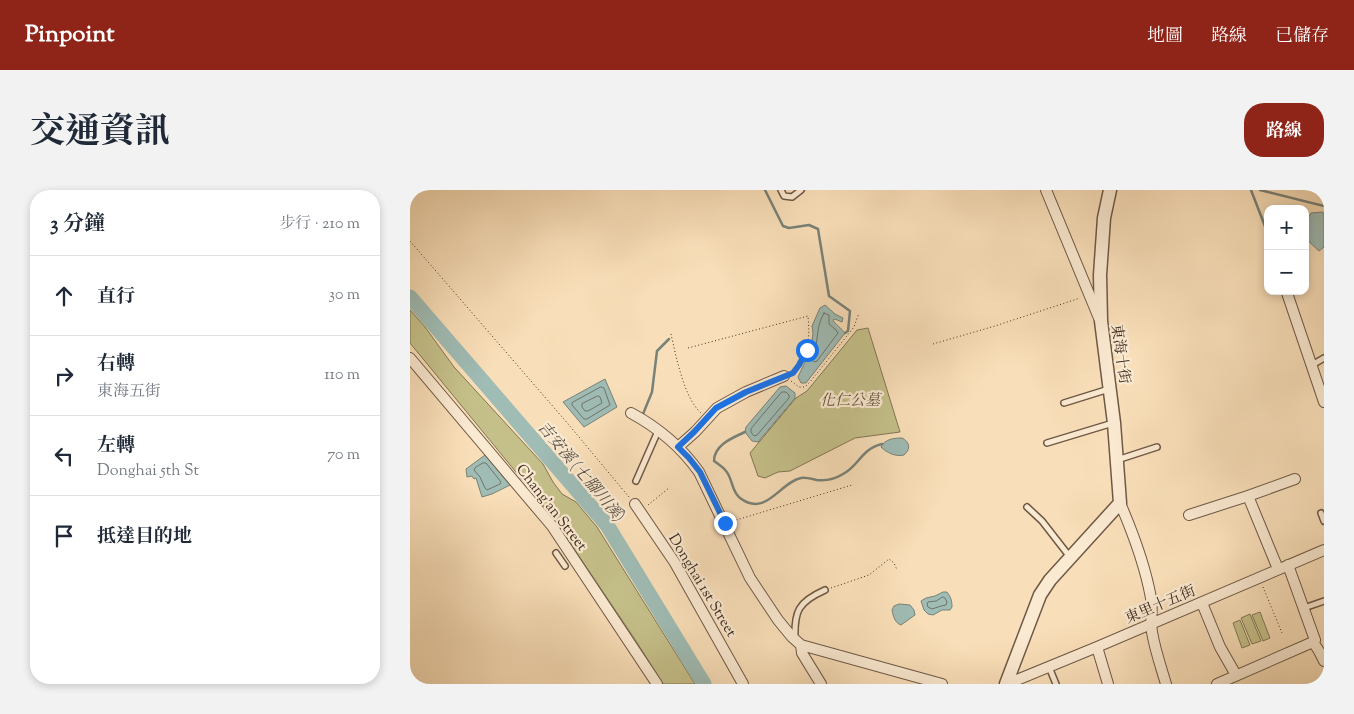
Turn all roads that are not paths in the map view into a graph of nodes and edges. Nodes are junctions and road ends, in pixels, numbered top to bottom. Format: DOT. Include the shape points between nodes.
graph roads {
  1 [pos="781,190"];
  2 [pos="801,190"];
  3 [pos="1046,190"];
  4 [pos="1110,190"];
  5 [pos="1288,295"];
  6 [pos="1101,321"];
  7 [pos="410,358"];
  8 [pos="1324,358"];
  9 [pos="1312,365"];
  10 [pos="784,376"];
  11 [pos="1109,389"];
  12 [pos="1324,402"];
  13 [pos="1064,403"];
  14 [pos="631,413"];
  15 [pos="1114,423"];
  16 [pos="658,431"];
  17 [pos="1047,443"];
  18 [pos="678,447"];
  19 [pos="1157,447"];
  20 [pos="1117,460"];
  21 [pos="1295,479"];
  22 [pos="636,481"];
  23 [pos="1248,496"];
  24 [pos="1120,503"];
  25 [pos="1027,507"];
  26 [pos="637,508"];
  27 [pos="1321,513"];
  28 [pos="1189,516"];
  29 [pos="1324,521"];
  30 [pos="1324,550"];
  31 [pos="556,553"];
  32 [pos="1070,558"];
  33 [pos="565,566"];
  34 [pos="1283,567"];
  35 [pos="825,590"];
  36 [pos="1324,601"];
  37 [pos="1202,603"];
  38 [pos="1304,608"];
  39 [pos="1151,624"];
  40 [pos="798,642"];
  41 [pos="1313,642"];
  42 [pos="1097,647"];
  43 [pos="1324,661"];
  44 [pos="1049,667"];
  45 [pos="1236,675"];
  46 [pos="657,684"];
  47 [pos="743,684"];
  48 [pos="821,684"];
  49 [pos="942,684"];
  50 [pos="1007,684"];
  51 [pos="1056,684"];
  52 [pos="1108,684"];
  53 [pos="1166,684"];
  54 [pos="1217,684"];
  1 -- 2 [label="lane" via="784,196 792,197"];
  3 -- 6 [label="street, 東海十街"];
  4 -- 6 [label="street" via="1104,218 1100,275"];
  5 -- 9 [label="street"];
  6 -- 11 [label="street, 東海十街"];
  7 -- 46 [label="street, Chang'an Street" via="552,526"];
  8 -- 9 [label="lane"];
  9 -- 12 [label="street"];
  10 -- 18 [label="street" via="716,408"];
  11 -- 13 [label="lane"];
  11 -- 15 [label="street, 東海十街"];
  14 -- 16 [label="street"];
  15 -- 17 [label="lane"];
  15 -- 20 [label="street, 東海十街"];
  16 -- 18 [label="street"];
  16 -- 22 [label="lane"];
  18 -- 40 [label="street" via="700,472 750,578 778,620"];
  19 -- 20 [label="lane"];
  20 -- 24 [label="street, 東海十街"];
  21 -- 23 [label="street"];
  23 -- 28 [label="street"];
  23 -- 34 [label="street"];
  24 -- 32 [label="street"];
  24 -- 39 [label="street" via="1145,571 1152,600"];
  25 -- 32 [label="lane"];
  26 -- 47 [label="street, Donghai 1st Street" via="675,563"];
  27 -- 29 [label="lane"];
  30 -- 34 [label="street, 東里十五街"];
  31 -- 33 [label="lane"];
  32 -- 50 [label="street" via="1040,595"];
  34 -- 37 [label="street, 東里十五街"];
  34 -- 38 [label="street"];
  35 -- 40 [label="lane" via="810,597 798,610"];
  36 -- 38 [label="lane"];
  37 -- 39 [label="street, 東里十五街"];
  37 -- 45 [label="street" via="1220,647"];
  38 -- 41 [label="street"];
  39 -- 42 [label="street, 東里十五街"];
  39 -- 53 [label="street"];
  40 -- 48 [label="street"];
  40 -- 49 [label="street"];
  41 -- 43 [label="street"];
  41 -- 45 [label="street"];
  42 -- 44 [label="street, 東里十五街"];
  42 -- 52 [label="street"];
  44 -- 50 [label="street, 東里十五街"];
  44 -- 51 [label="lane"];
  45 -- 54 [label="street"];
}
